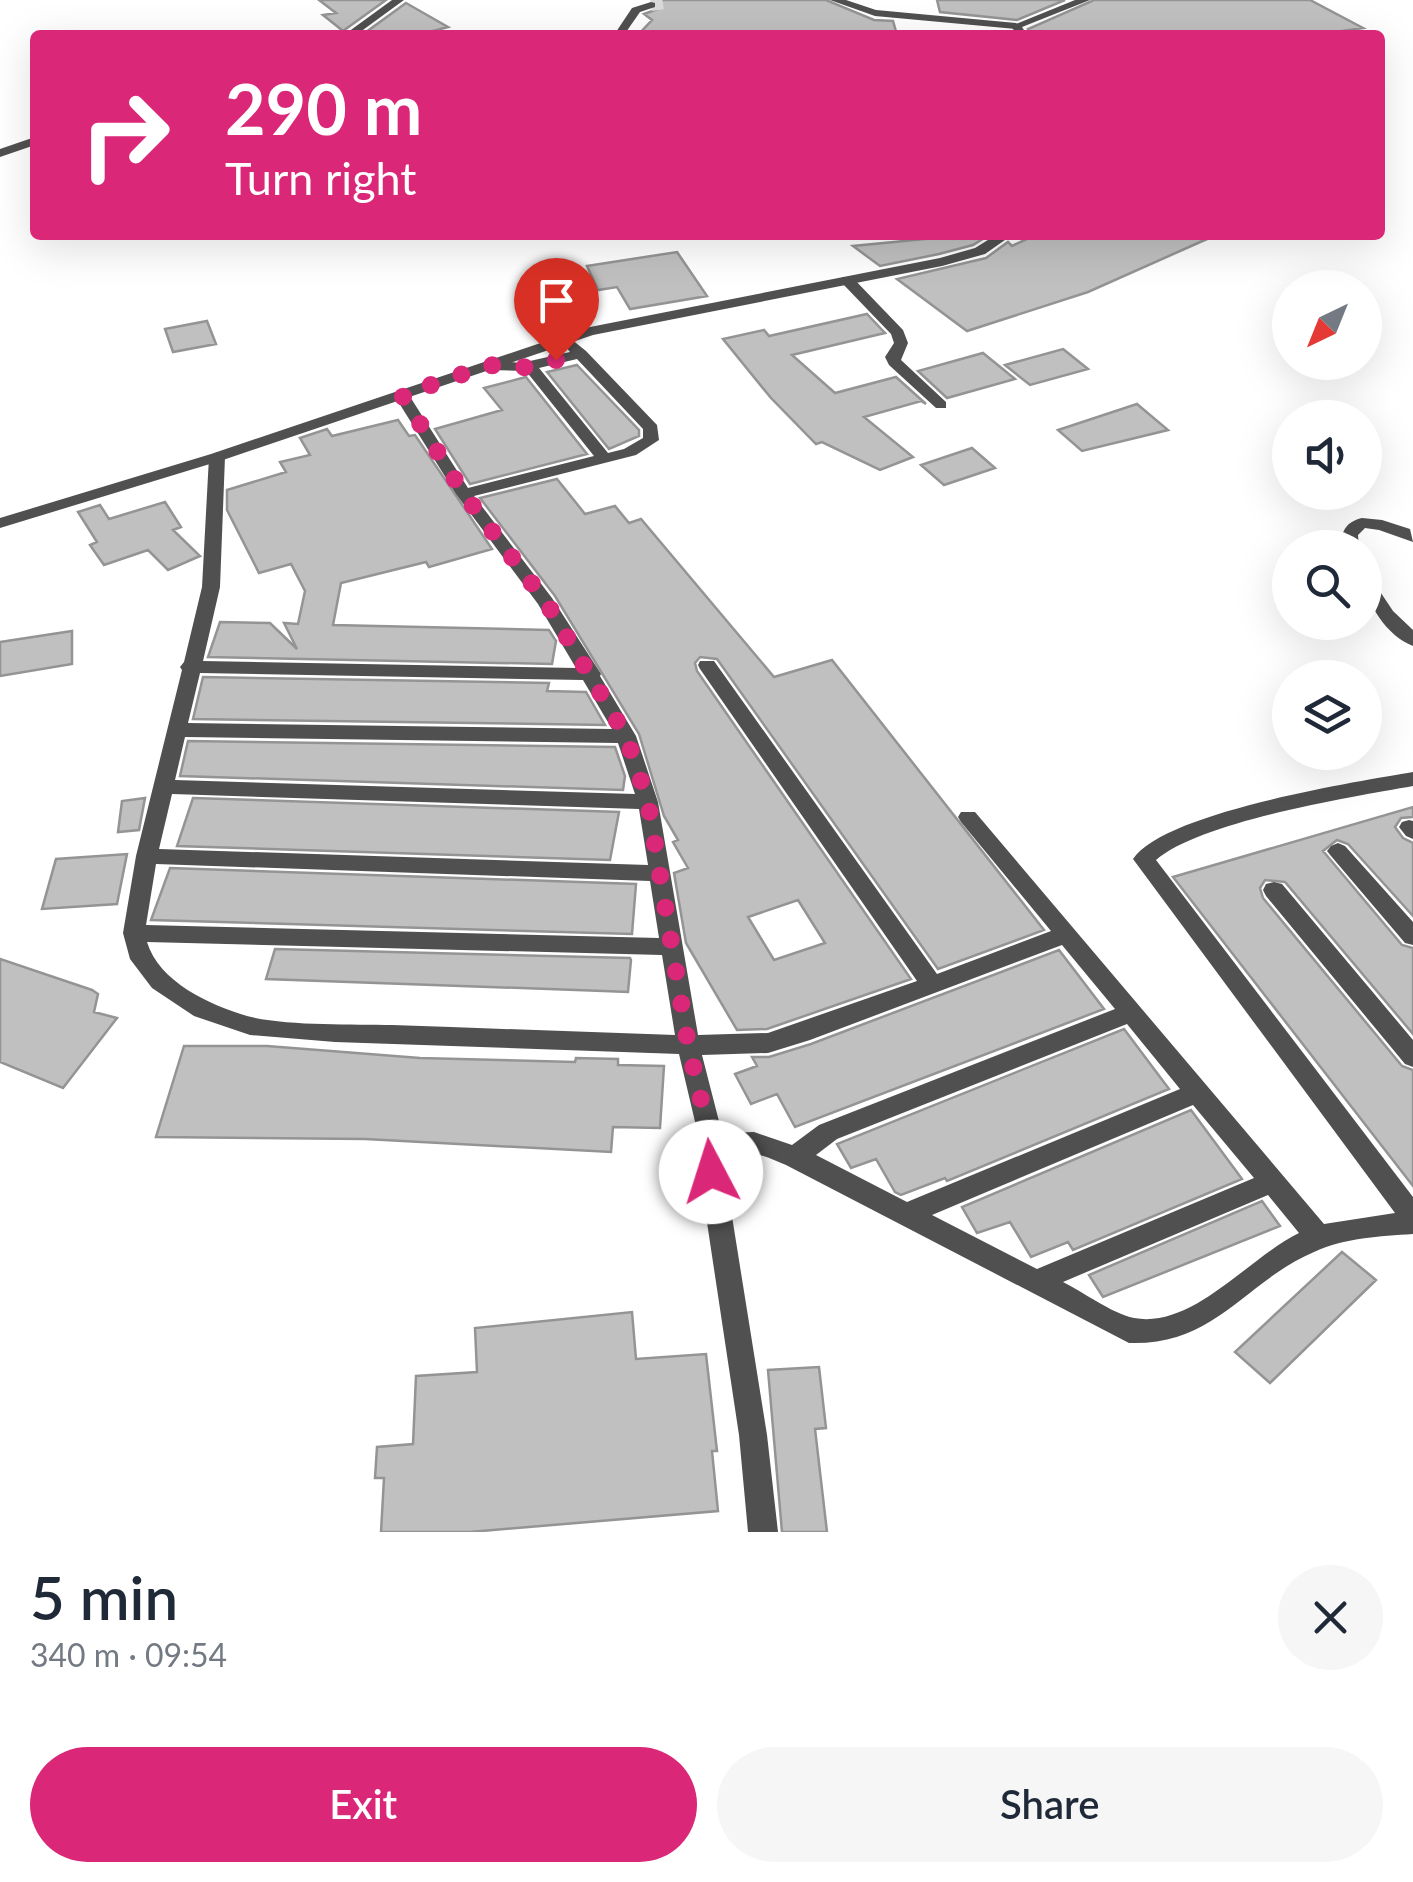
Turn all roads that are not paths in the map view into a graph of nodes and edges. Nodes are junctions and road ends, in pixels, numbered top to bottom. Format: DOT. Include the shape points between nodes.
graph roads {
  1 [pos="399,0"];
  2 [pos="835,0"];
  3 [pos="1085,0"];
  4 [pos="651,4"];
  5 [pos="357,30"];
  6 [pos="622,30"];
  7 [pos="1019,30"];
  8 [pos="30,143"];
  9 [pos="0,153"];
  10 [pos="995,240"];
  11 [pos="847,280"];
  12 [pos="566,339"];
  13 [pos="580,354"];
  14 [pos="489,365"];
  15 [pos="530,366"];
  16 [pos="402,395"];
  17 [pos="941,405"];
  18 [pos="217,458"];
  19 [pos="605,459"];
  20 [pos="464,494"];
  21 [pos="0,522"];
  22 [pos="1351,530"];
  23 [pos="1413,537"];
  24 [pos="1382,608"];
  25 [pos="1413,640"];
  26 [pos="707,665"];
  27 [pos="190,667"];
  28 [pos="592,674"];
  29 [pos="178,730"];
  30 [pos="626,736"];
  31 [pos="1413,779"];
  32 [pos="164,787"];
  33 [pos="648,802"];
  34 [pos="968,817"];
  35 [pos="1338,851"];
  36 [pos="147,856"];
  37 [pos="657,873"];
  38 [pos="1274,890"];
  39 [pos="134,933"];
  40 [pos="1067,934"];
  41 [pos="1413,937"];
  42 [pos="672,948"];
  43 [pos="932,985"];
  44 [pos="1132,1012"];
  45 [pos="688,1044"];
  46 [pos="1413,1058"];
  47 [pos="1198,1092"];
  48 [pos="712,1147"];
  49 [pos="795,1157"];
  50 [pos="1272,1182"];
  51 [pos="904,1214"];
  52 [pos="1413,1220"];
  53 [pos="1319,1238"];
  54 [pos="1034,1282"];
  55 [pos="763,1532"];
  1 -- 5 [label="street"];
  2 -- 7 [label="street" via="862,12"];
  3 -- 7 [label="street"];
  4 -- 6 [label="street" via="636,10"];
  8 -- 9 [label="street"];
  10 -- 11 [label="street" via="962,257"];
  11 -- 12 [label="street"];
  11 -- 17 [label="street" via="898,333 894,362"];
  12 -- 13 [label="street"];
  12 -- 14 [label="street"];
  13 -- 15 [label="street"];
  13 -- 19 [label="street" via="653,434 642,446"];
  14 -- 15 [label="street"];
  14 -- 16 [label="street"];
  15 -- 19 [label="street"];
  16 -- 18 [label="street"];
  16 -- 20 [label="street"];
  18 -- 21 [label="street"];
  18 -- 27 [label="street" via="210,587"];
  19 -- 20 [label="street"];
  20 -- 28 [label="street"];
  22 -- 23 [label="street" via="1360,523 1380,524"];
  24 -- 25 [label="street"];
  26 -- 43 [label="street"];
  27 -- 28 [label="street"];
  27 -- 29 [label="street"];
  28 -- 30 [label="street"];
  29 -- 30 [label="street"];
  29 -- 32 [label="street"];
  30 -- 33 [label="street"];
  31 -- 52 [label="street" via="1307,798 1169,839 1144,860"];
  32 -- 33 [label="street"];
  32 -- 36 [label="street"];
  33 -- 37 [label="street"];
  34 -- 40 [label="street"];
  35 -- 41 [label="street"];
  36 -- 37 [label="street"];
  36 -- 39 [label="street"];
  37 -- 42 [label="street"];
  38 -- 46 [label="street"];
  39 -- 42 [label="street"];
  39 -- 45 [label="street" via="141,959 160,982 250,1026"];
  40 -- 43 [label="street"];
  40 -- 44 [label="street"];
  42 -- 45 [label="street"];
  43 -- 45 [label="street" via="768,1043"];
  44 -- 47 [label="street"];
  44 -- 49 [label="street" via="828,1132"];
  45 -- 48 [label="street"];
  47 -- 50 [label="street"];
  47 -- 51 [label="street"];
  48 -- 49 [label="street" via="746,1141"];
  48 -- 55 [label="street"];
  49 -- 51 [label="street"];
  50 -- 53 [label="street"];
  50 -- 54 [label="street"];
  51 -- 54 [label="street"];
  52 -- 53 [label="street"];
  53 -- 54 [label="street" via="1196,1318 1152,1334 1129,1330"];
}
